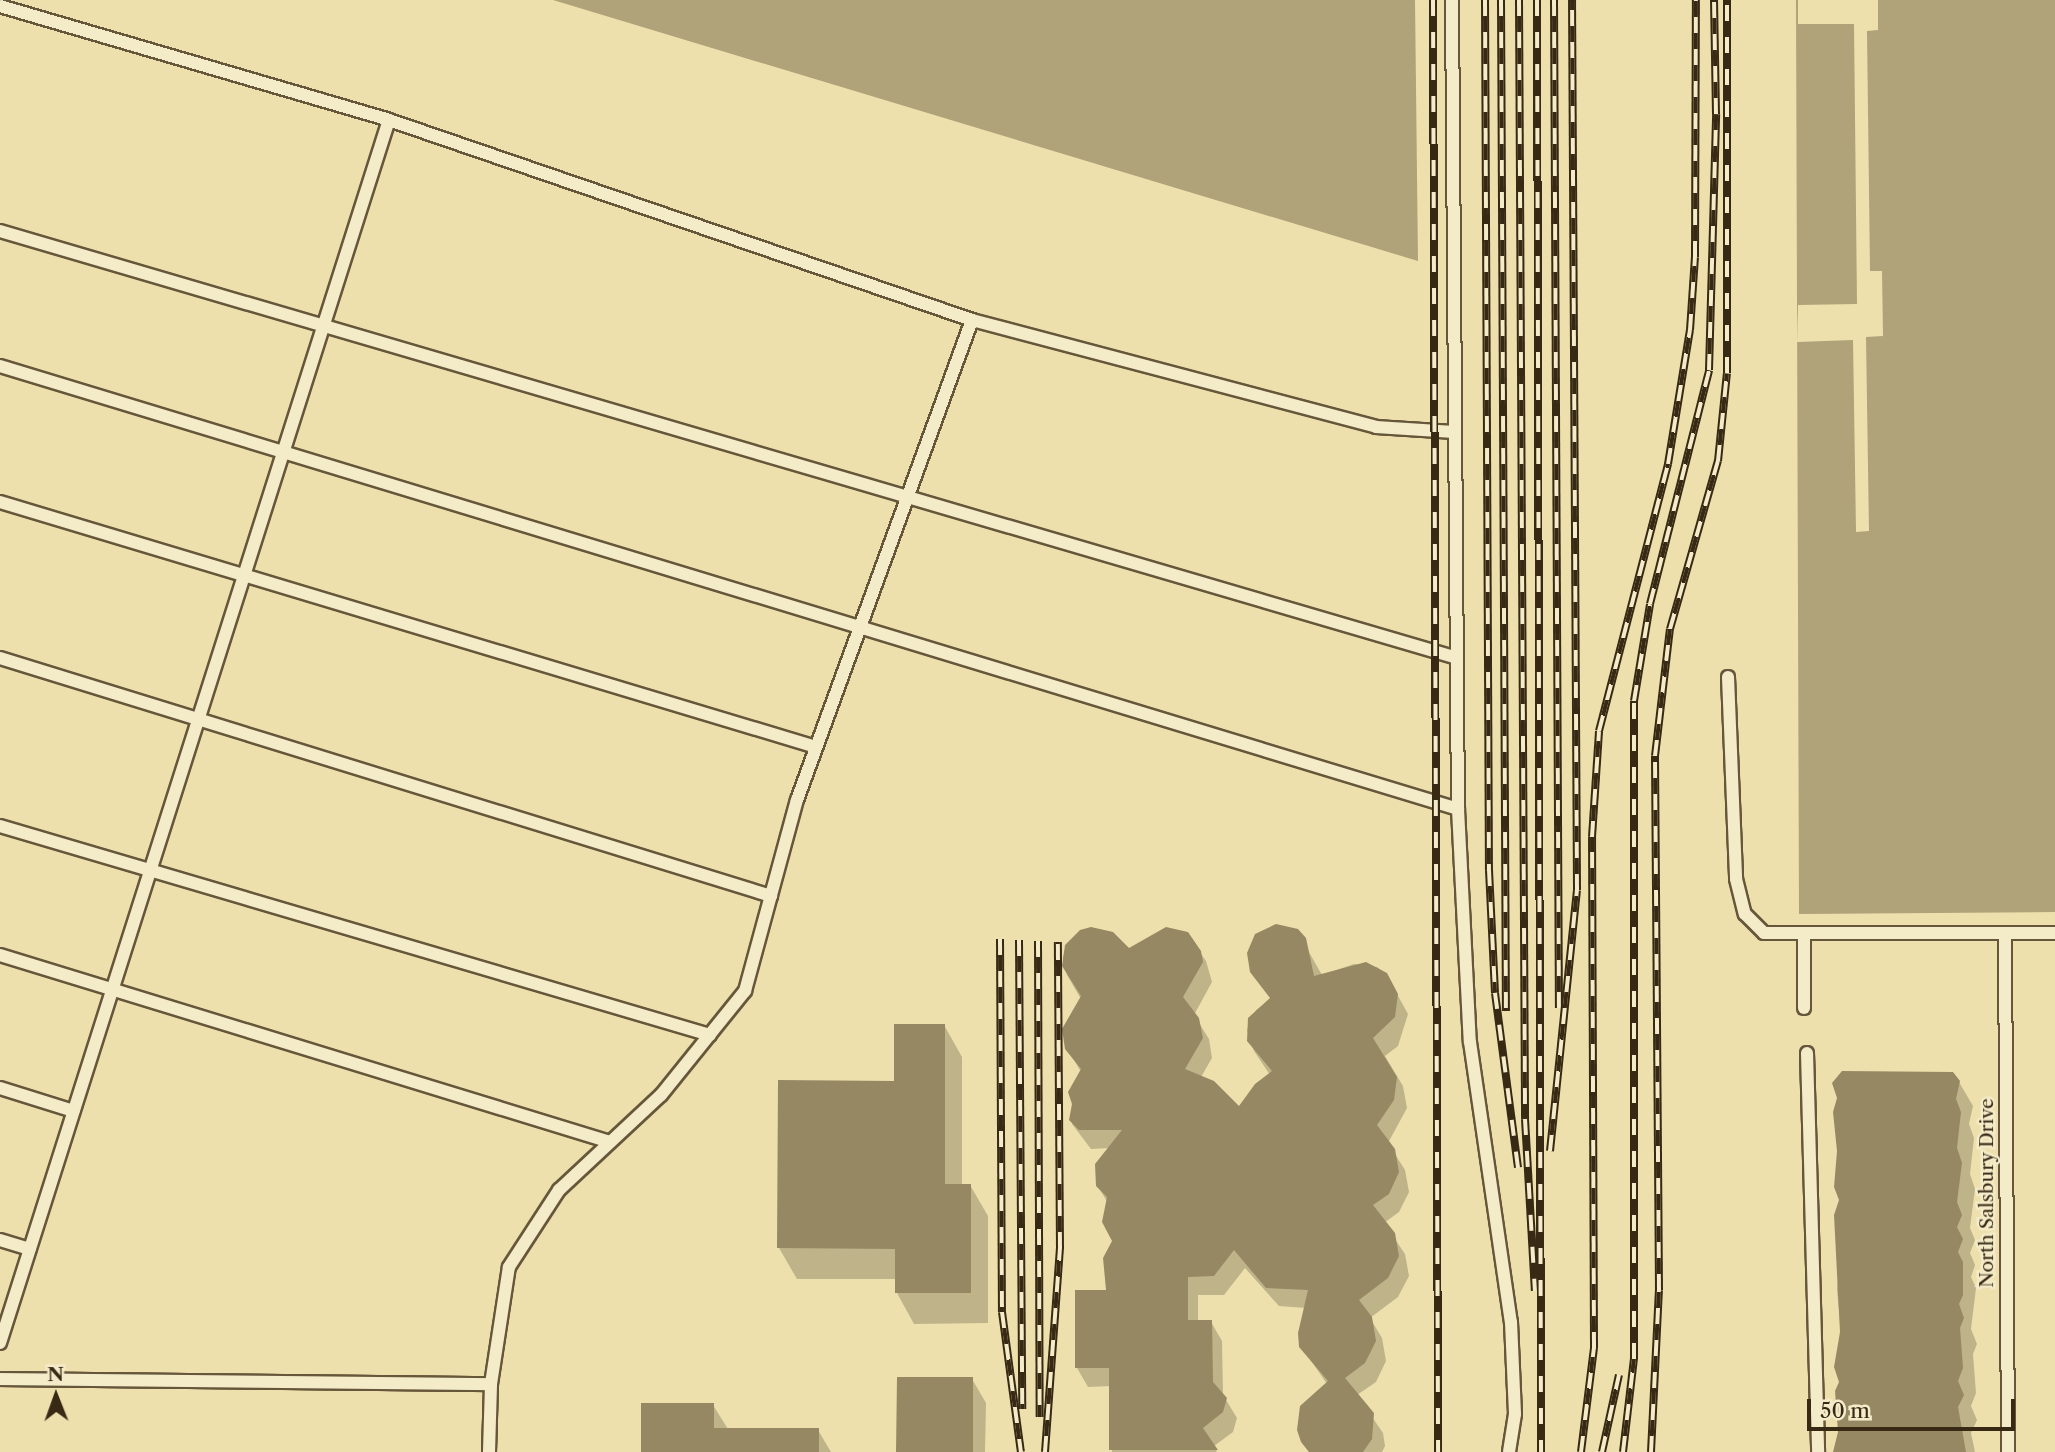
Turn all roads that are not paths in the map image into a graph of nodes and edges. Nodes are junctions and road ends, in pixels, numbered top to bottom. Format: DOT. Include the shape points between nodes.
graph roads {
  1 [pos="1452,0"];
  2 [pos="0,6"];
  3 [pos="389,120"];
  4 [pos="0,232"];
  5 [pos="972,320"];
  6 [pos="324,327"];
  7 [pos="0,366"];
  8 [pos="1454,432"];
  9 [pos="284,452"];
  10 [pos="907,498"];
  11 [pos="0,502"];
  12 [pos="244,576"];
  13 [pos="860,627"];
  14 [pos="1454,657"];
  15 [pos="0,659"];
  16 [pos="1728,677"];
  17 [pos="198,720"];
  18 [pos="816,747"];
  19 [pos="1458,809"];
  20 [pos="0,827"];
  21 [pos="150,871"];
  22 [pos="771,896"];
  23 [pos="2055,933"];
  24 [pos="1804,934"];
  25 [pos="2005,934"];
  26 [pos="0,956"];
  27 [pos="113,990"];
  28 [pos="1804,1008"];
  29 [pos="710,1035"];
  30 [pos="1807,1053"];
  31 [pos="0,1088"];
  32 [pos="74,1111"];
  33 [pos="610,1142"];
  34 [pos="0,1240"];
  35 [pos="30,1249"];
  36 [pos="0,1343"];
  37 [pos="0,1379"];
  38 [pos="491,1384"];
  39 [pos="489,1452"];
  40 [pos="1509,1452"];
  41 [pos="1818,1452"];
  42 [pos="2008,1452"];
  1 -- 8 [label="lane"];
  2 -- 3 [label="lane"];
  3 -- 5 [label="lane"];
  3 -- 6 [label="lane"];
  4 -- 6 [label="lane"];
  5 -- 8 [label="lane" via="1376,427"];
  5 -- 10 [label="lane"];
  6 -- 9 [label="lane"];
  6 -- 10 [label="lane"];
  7 -- 9 [label="lane"];
  8 -- 14 [label="lane"];
  9 -- 12 [label="lane"];
  9 -- 13 [label="lane"];
  10 -- 13 [label="lane"];
  10 -- 14 [label="lane"];
  11 -- 12 [label="lane"];
  12 -- 17 [label="lane"];
  12 -- 18 [label="lane"];
  13 -- 18 [label="lane"];
  13 -- 19 [label="lane"];
  14 -- 19 [label="lane"];
  15 -- 17 [label="lane"];
  16 -- 24 [label="lane" via="1736,879 1745,914 1764,933"];
  17 -- 21 [label="lane"];
  17 -- 22 [label="lane"];
  18 -- 22 [label="lane"];
  19 -- 40 [label="lane" via="1470,1042 1511,1322 1515,1414"];
  20 -- 21 [label="lane"];
  21 -- 27 [label="lane"];
  21 -- 29 [label="lane"];
  22 -- 29 [label="lane" via="746,990"];
  23 -- 25 [label="lane"];
  24 -- 25 [label="lane"];
  24 -- 28 [label="lane"];
  25 -- 42 [label="lane, North Salsbury Drive"];
  26 -- 27 [label="lane"];
  27 -- 32 [label="lane"];
  27 -- 33 [label="lane"];
  29 -- 33 [label="lane" via="661,1095"];
  30 -- 41 [label="lane"];
  31 -- 32 [label="lane"];
  32 -- 35 [label="lane"];
  33 -- 38 [label="lane" via="559,1190 509,1267"];
  34 -- 35 [label="lane"];
  35 -- 36 [label="lane"];
  37 -- 38 [label="lane"];
  38 -- 39 [label="lane"];
}
